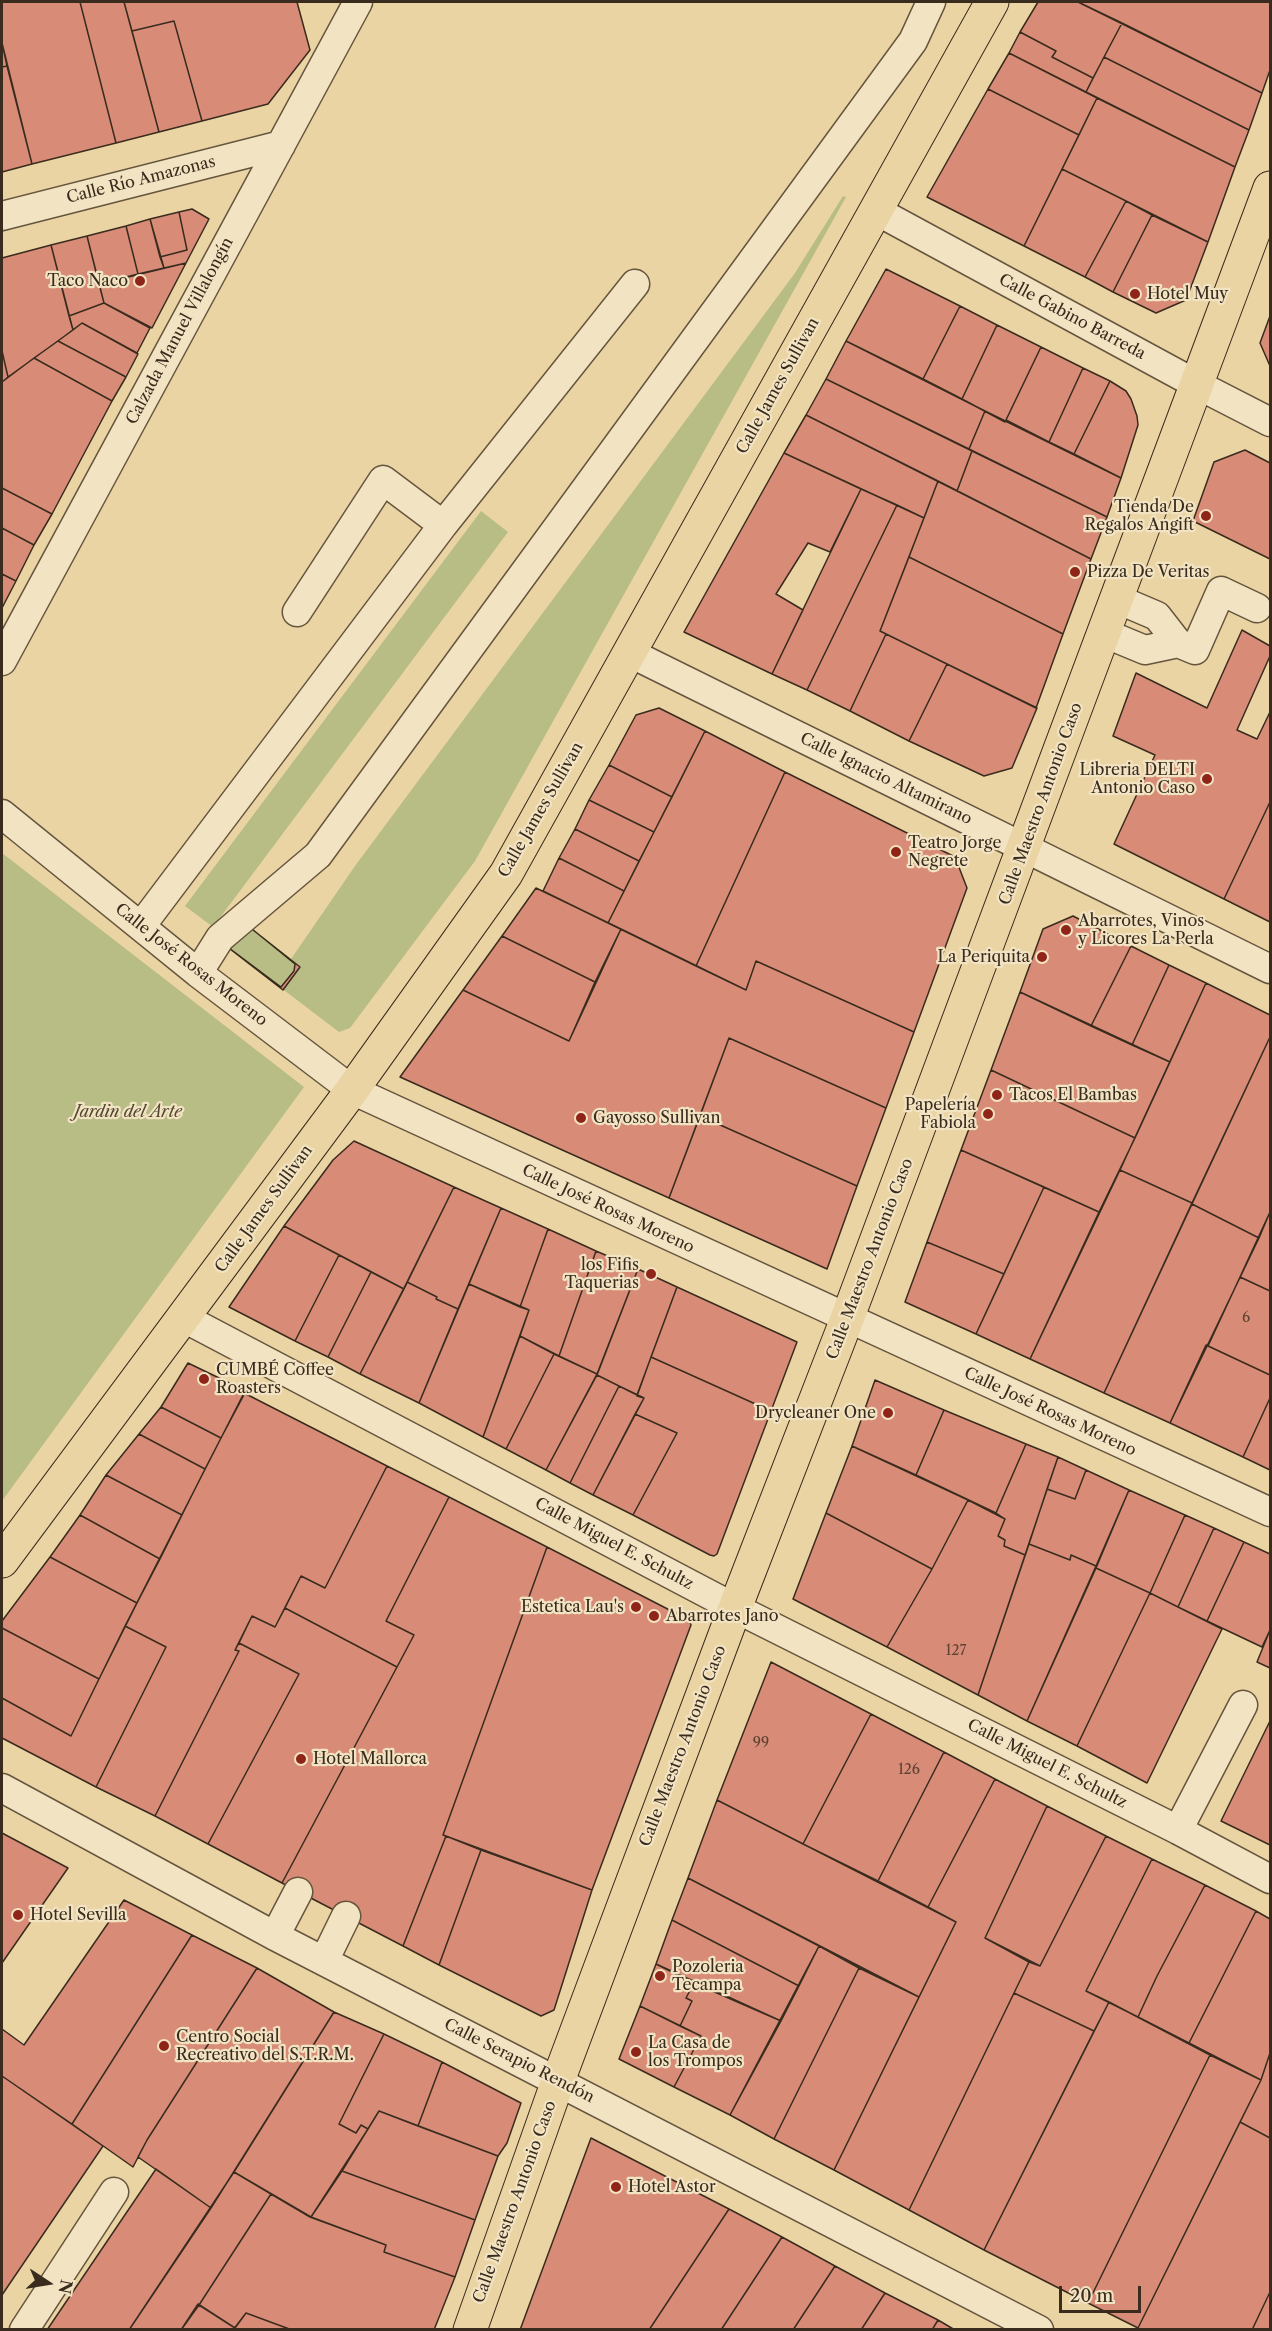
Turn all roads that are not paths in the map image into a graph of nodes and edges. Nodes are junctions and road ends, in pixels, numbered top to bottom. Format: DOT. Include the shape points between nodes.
graph roads {
  1 [pos="931,2"];
  2 [pos="992,2"];
  3 [pos="348,9"];
  4 [pos="280,145"];
  5 [pos="1270,188"];
  6 [pos="875,210"];
  7 [pos="2,216"];
  8 [pos="634,284"];
  9 [pos="1196,384"];
  10 [pos="1270,422"];
  11 [pos="443,525"];
  12 [pos="1117,599"];
  13 [pos="1257,608"];
  14 [pos="297,612"];
  15 [pos="1104,633"];
  16 [pos="1178,643"];
  17 [pos="630,653"];
  18 [pos="2,660"];
  19 [pos="2,813"];
  20 [pos="1025,847"];
  21 [pos="141,926"];
  22 [pos="1270,969"];
  23 [pos="198,973"];
  24 [pos="352,1090"];
  25 [pos="184,1318"];
  26 [pos="847,1319"];
  27 [pos="1270,1512"];
  28 [pos="2,1562"];
  29 [pos="735,1608"];
  30 [pos="1243,1705"];
  31 [pos="2,1788"];
  32 [pos="1178,1830"];
  33 [pos="1270,1879"];
  34 [pos="298,1892"];
  35 [pos="346,1916"];
  36 [pos="275,1936"];
  37 [pos="324,1961"];
  38 [pos="558,2080"];
  39 [pos="114,2192"];
  40 [pos="24,2330"];
  41 [pos="470,2330"];
  42 [pos="1040,2330"];
  1 -- 23 [label="street" via="913,41 318,855 220,938"];
  2 -- 6 [label="main road, Calle James Sullivan"];
  3 -- 4 [label="street, Calzada Manuel Villalongín"];
  4 -- 7 [label="street, Calle Río Amazonas"];
  4 -- 18 [label="street, Calzada Manuel Villalongín"];
  5 -- 9 [label="main road, Calle Maestro Antonio Caso"];
  6 -- 9 [label="street, Calle Gabino Barreda"];
  6 -- 17 [label="main road, Calle James Sullivan"];
  8 -- 11 [label="street"];
  9 -- 10 [label="street, Calle Gabino Barreda"];
  9 -- 12 [label="main road, Calle Maestro Antonio Caso"];
  11 -- 14 [label="street" via="383,480"];
  11 -- 21 [label="street"];
  12 -- 15 [label="main road, Calle Maestro Antonio Caso"];
  12 -- 16 [label="street" via="1157,616"];
  13 -- 16 [label="street" via="1221,591 1195,650"];
  15 -- 16 [label="street" via="1145,650"];
  15 -- 20 [label="main road, Calle Maestro Antonio Caso"];
  17 -- 20 [label="street, Calle Ignacio Altamirano"];
  17 -- 24 [label="main road, Calle James Sullivan" via="506,874"];
  19 -- 21 [label="street, Calle José Rosas Moreno"];
  20 -- 22 [label="street, Calle Ignacio Altamirano"];
  20 -- 26 [label="main road, Calle Maestro Antonio Caso"];
  21 -- 23 [label="street, Calle José Rosas Moreno"];
  23 -- 24 [label="street, Calle José Rosas Moreno"];
  24 -- 25 [label="main road, Calle James Sullivan"];
  24 -- 26 [label="street, Calle José Rosas Moreno"];
  25 -- 28 [label="main road, Calle James Sullivan"];
  25 -- 29 [label="street, Calle Miguel E. Schultz"];
  26 -- 27 [label="street, Calle José Rosas Moreno"];
  26 -- 29 [label="main road, Calle Maestro Antonio Caso"];
  29 -- 32 [label="street, Calle Miguel E. Schultz"];
  29 -- 38 [label="main road, Calle Maestro Antonio Caso"];
  30 -- 32 [label="street"];
  31 -- 36 [label="street, Calle Serapio Rendón"];
  32 -- 33 [label="street, Calle Miguel E. Schultz"];
  34 -- 36 [label="street"];
  35 -- 37 [label="street"];
  36 -- 37 [label="street, Calle Serapio Rendón"];
  37 -- 38 [label="street, Calle Serapio Rendón"];
  38 -- 41 [label="main road, Calle Maestro Antonio Caso"];
  38 -- 42 [label="street, Calle Serapio Rendón"];
  39 -- 40 [label="street"];
}
